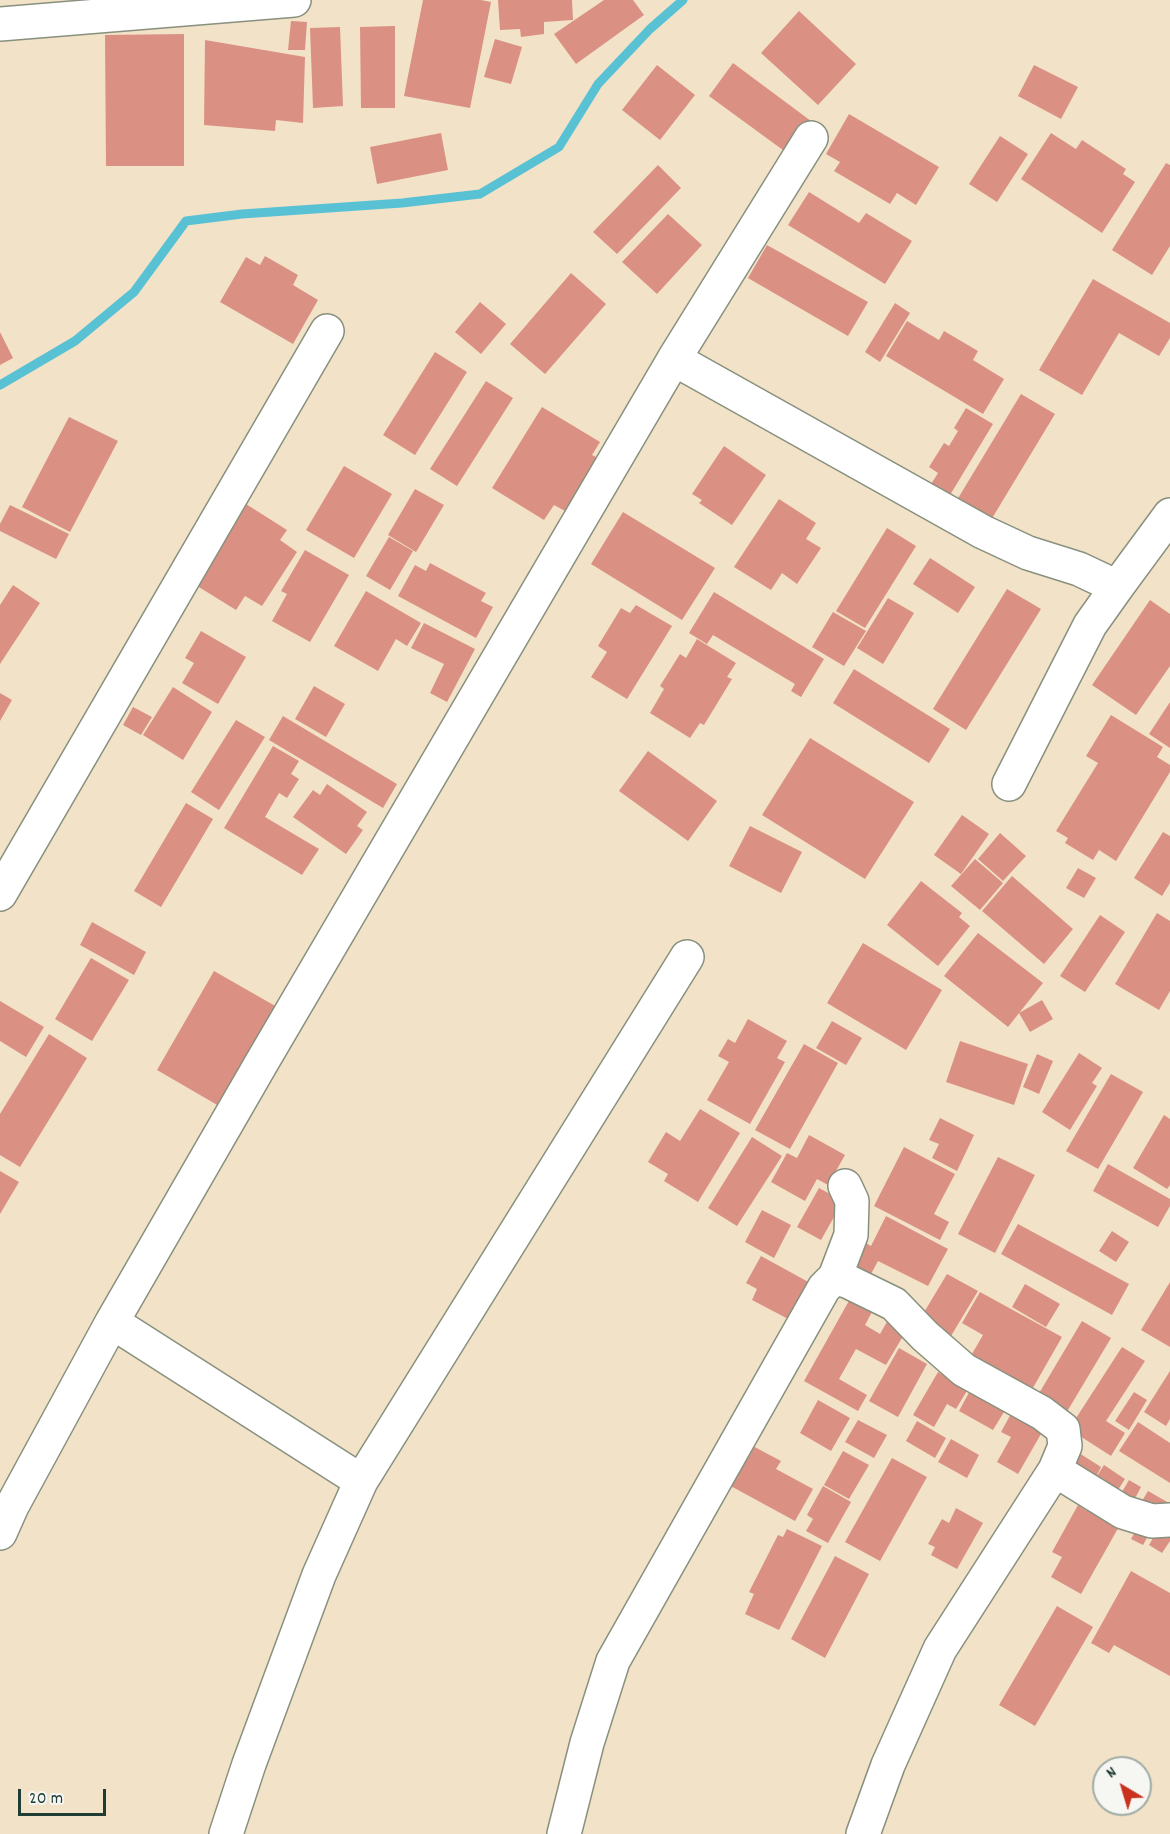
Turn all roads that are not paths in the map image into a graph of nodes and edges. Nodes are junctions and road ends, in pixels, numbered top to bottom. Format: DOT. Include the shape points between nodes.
graph roads {
  1 [pos="294,0"];
  2 [pos="0,24"];
  3 [pos="811,138"];
  4 [pos="327,332"];
  5 [pos="674,359"];
  6 [pos="1170,515"];
  7 [pos="1117,587"];
  8 [pos="1009,784"];
  9 [pos="0,894"];
  10 [pos="687,957"];
  11 [pos="845,1186"];
  12 [pos="835,1277"];
  13 [pos="111,1322"];
  14 [pos="1055,1470"];
  15 [pos="361,1481"];
  16 [pos="1170,1520"];
  17 [pos="0,1533"];
  18 [pos="226,1834"];
  19 [pos="564,1834"];
  20 [pos="863,1834"];
  1 -- 2 [label="street"];
  3 -- 5 [label="street"];
  4 -- 9 [label="street"];
  5 -- 7 [label="street" via="983,532"];
  5 -- 13 [label="street"];
  6 -- 7 [label="street"];
  7 -- 8 [label="street" via="1090,625"];
  10 -- 15 [label="street"];
  11 -- 12 [label="street" via="852,1201 851,1235"];
  12 -- 14 [label="street" via="894,1304 964,1370 1063,1429 1065,1446"];
  12 -- 19 [label="street" via="824,1288 614,1661 587,1743"];
  13 -- 15 [label="street"];
  13 -- 17 [label="street"];
  14 -- 16 [label="street" via="1123,1512 1152,1521"];
  14 -- 20 [label="street" via="940,1650 888,1765"];
  15 -- 18 [label="street" via="319,1575"];
}
